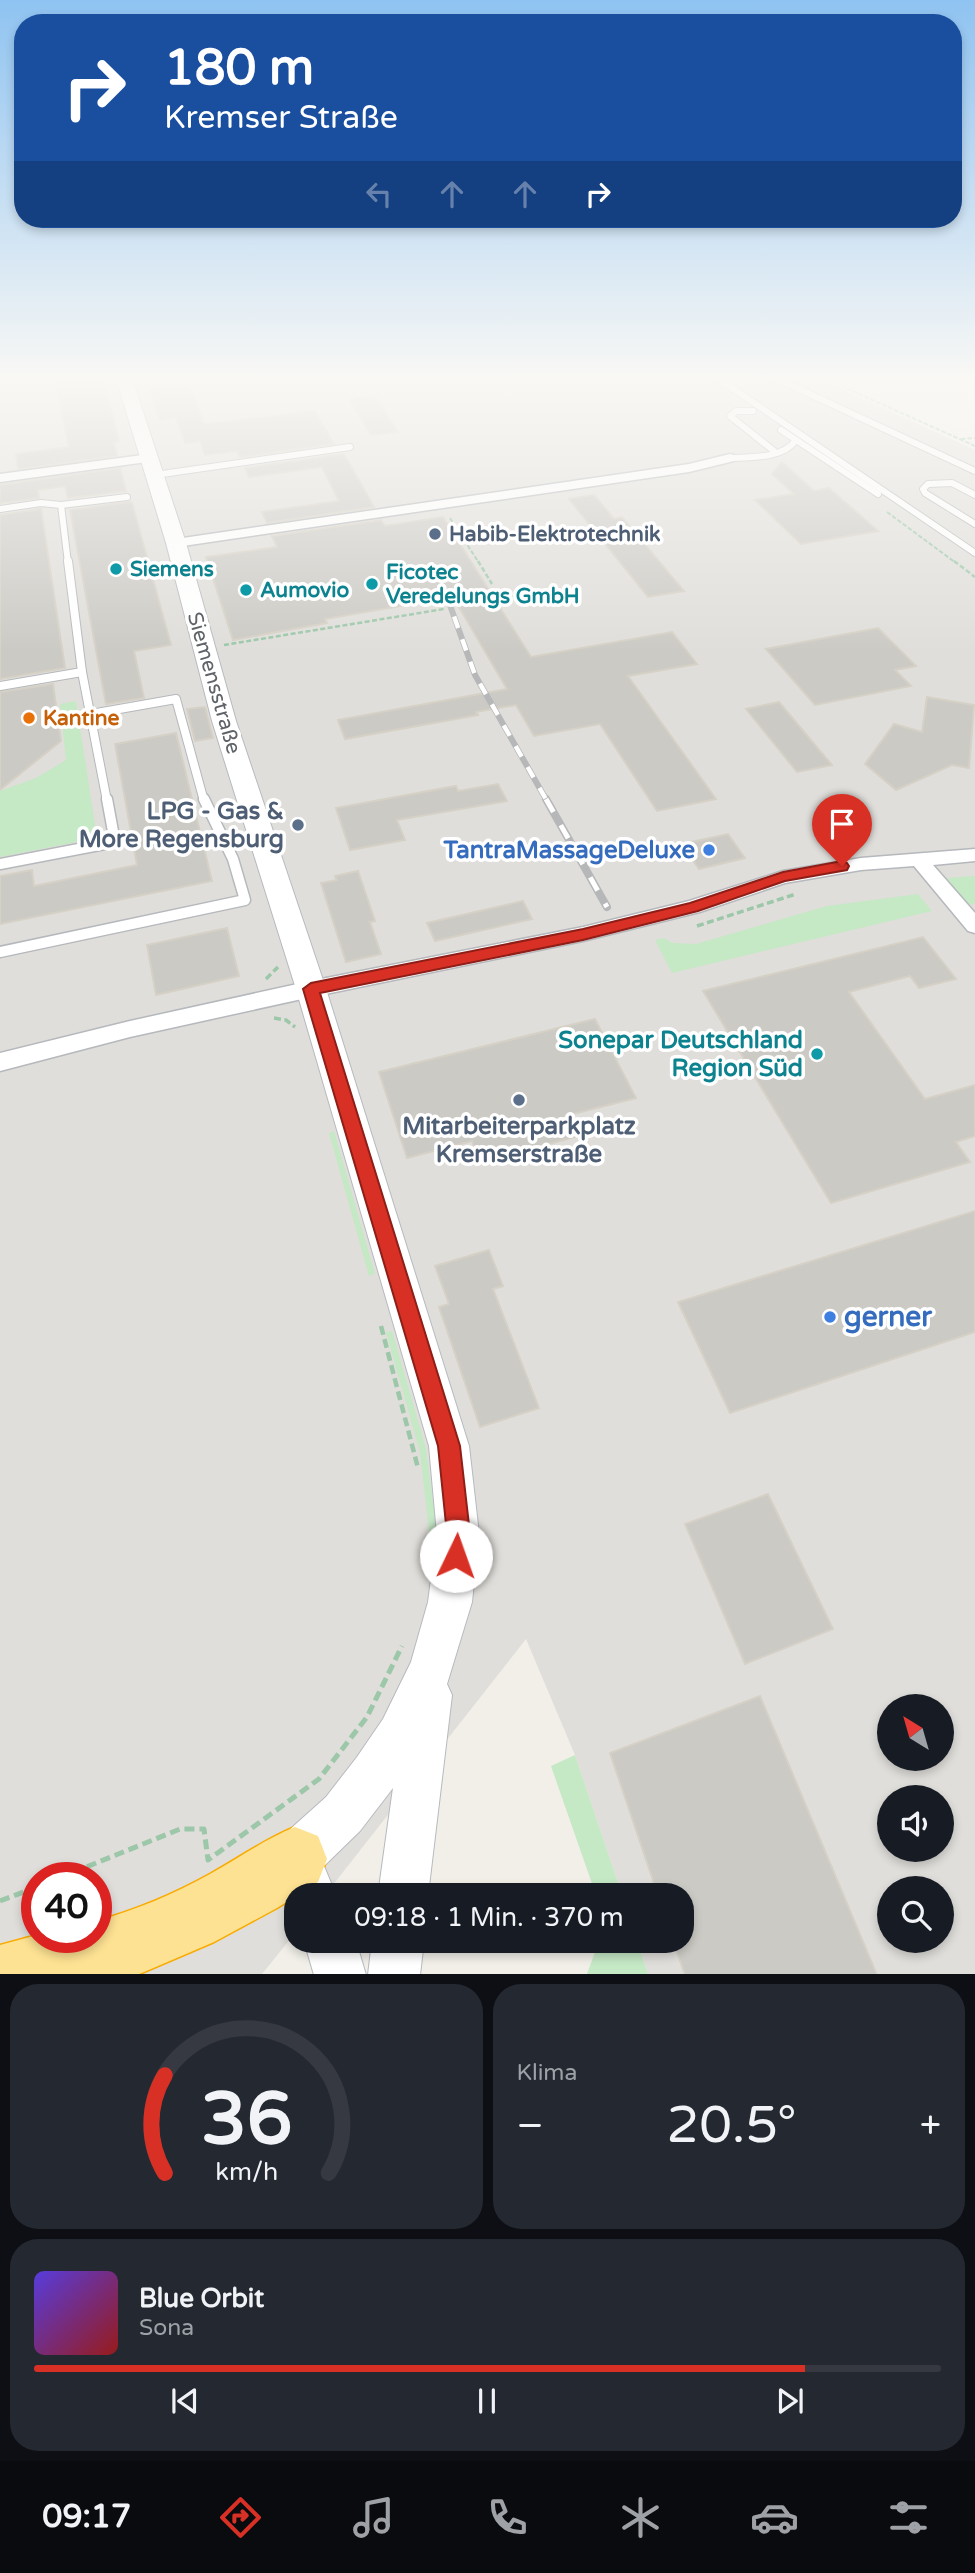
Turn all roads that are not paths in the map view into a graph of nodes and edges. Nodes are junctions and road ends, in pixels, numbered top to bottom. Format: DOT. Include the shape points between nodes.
graph roads {
  1 [pos="151,467"];
  2 [pos="153,467"];
  3 [pos="693,467"];
  4 [pos="835,467"];
  5 [pos="849,467"];
  6 [pos="0,478"];
  7 [pos="975,495"];
  8 [pos="127,497"];
  9 [pos="61,505"];
  10 [pos="0,509"];
  11 [pos="913,511"];
  12 [pos="975,524"];
  13 [pos="176,543"];
  14 [pos="975,553"];
  15 [pos="82,672"];
  16 [pos="0,686"];
  17 [pos="91,714"];
  18 [pos="975,855"];
  19 [pos="918,859"];
  20 [pos="0,864"];
  21 [pos="975,926"];
  22 [pos="0,952"];
  23 [pos="311,989"];
  24 [pos="0,1062"];
  25 [pos="418,1656"];
  26 [pos="303,1877"];
  27 [pos="404,1883"];
  28 [pos="334,1953"];
  29 [pos="397,1953"];
  30 [pos="14,1974"];
  31 [pos="340,1974"];
  32 [pos="394,1974"];
  1 -- 6 [label="street"];
  2 -- 13 [label="street, Siemensstraße"];
  3 -- 13 [label="street"];
  4 -- 11 [label="lane"];
  5 -- 11 [label="lane"];
  7 -- 12 [label="lane" via="944,482 923,489"];
  8 -- 9 [label="lane"];
  9 -- 10 [label="lane"];
  9 -- 15 [label="lane"];
  11 -- 14 [label="lane"];
  13 -- 23 [label="street, Siemensstraße" via="237,765"];
  15 -- 16 [label="lane"];
  15 -- 17 [label="lane"];
  17 -- 20 [label="lane" via="115,842"];
  17 -- 22 [label="lane" via="176,699 205,803 233,859 245,900"];
  18 -- 19 [label="street"];
  19 -- 21 [label="street"];
  19 -- 23 [label="street" via="783,877 583,934"];
  23 -- 24 [label="street" via="266,987 130,1029"];
  23 -- 25 [label="street, Siemensstraße" via="449,1446 458,1534 450,1602"];
  25 -- 26 [label="street, Siemensstraße" via="400,1736"];
  25 -- 27 [label="street"];
  26 -- 30 [label="highway" via="251,1889 123,1946"];
  28 -- 31 [label="street"];
  29 -- 32 [label="street"];
}
